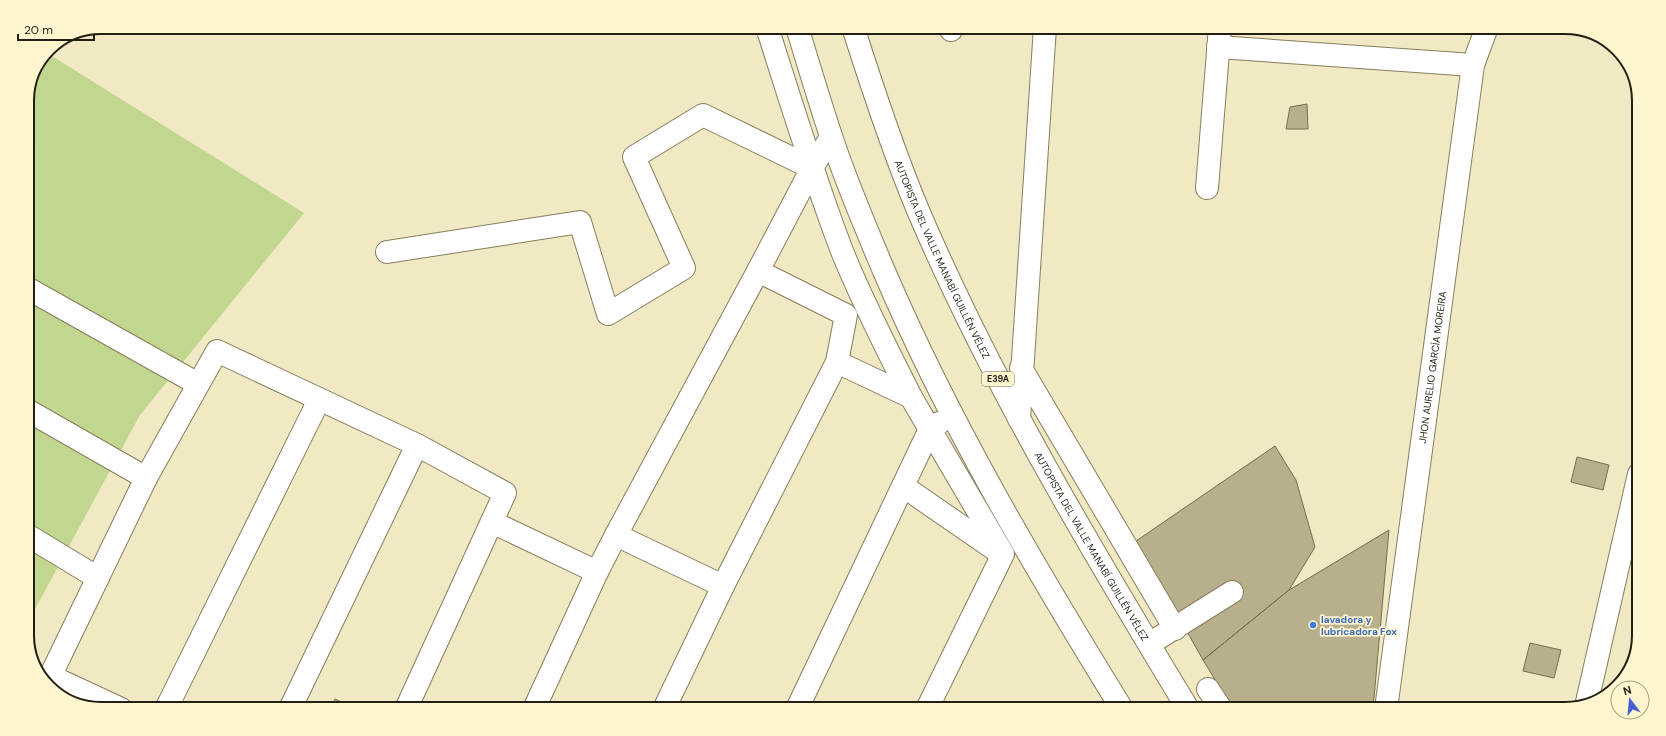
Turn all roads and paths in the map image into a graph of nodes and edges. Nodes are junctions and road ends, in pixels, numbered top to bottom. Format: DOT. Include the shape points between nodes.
graph roads {
  1 [pos="770,34"];
  2 [pos="799,34"];
  3 [pos="855,34"];
  4 [pos="1045,34"];
  5 [pos="1484,34"];
  6 [pos="1219,37"];
  7 [pos="1473,65"];
  8 [pos="831,138"];
  9 [pos="812,168"];
  10 [pos="1207,188"];
  11 [pos="387,252"];
  12 [pos="758,271"];
  13 [pos="34,292"];
  14 [pos="837,362"];
  15 [pos="1021,368"];
  16 [pos="198,384"];
  17 [pos="911,397"];
  18 [pos="319,400"];
  19 [pos="952,413"];
  20 [pos="34,414"];
  21 [pos="1019,419"];
  22 [pos="930,429"];
  23 [pos="417,445"];
  24 [pos="146,478"];
  25 [pos="903,486"];
  26 [pos="1632,505"];
  27 [pos="492,522"];
  28 [pos="616,535"];
  29 [pos="34,539"];
  30 [pos="1023,544"];
  31 [pos="1003,554"];
  32 [pos="597,572"];
  33 [pos="98,578"];
  34 [pos="723,586"];
  35 [pos="1232,592"];
  36 [pos="1174,629"];
  37 [pos="1149,644"];
  38 [pos="50,678"];
  39 [pos="54,682"];
  40 [pos="1208,689"];
  41 [pos="1588,698"];
  42 [pos="104,702"];
  43 [pos="169,702"];
  44 [pos="293,702"];
  45 [pos="409,702"];
  46 [pos="537,702"];
  47 [pos="667,702"];
  48 [pos="800,702"];
  49 [pos="930,702"];
  50 [pos="1118,702"];
  51 [pos="1184,702"];
  52 [pos="1216,702"];
  53 [pos="1387,702"];
  1 -- 9 [label="street"];
  2 -- 8 [label="street"];
  3 -- 21 [label="street, AUTOPISTA DEL VALLE MANABÍ GUILLÉN VÉLEZ / E39A" via="886,130 920,214 967,319"];
  4 -- 15 [label="street"];
  5 -- 7 [label="street, JHON AURELIO GARCÍA MOREIRA"];
  6 -- 7 [label="street"];
  6 -- 10 [label="street"];
  7 -- 53 [label="street, JHON AURELIO GARCÍA MOREIRA"];
  8 -- 9 [label="street"];
  8 -- 19 [label="street" via="885,272"];
  9 -- 11 [label="street" via="703,114 634,157 684,268 608,314 580,222"];
  9 -- 12 [label="street"];
  9 -- 17 [label="street" via="843,252"];
  12 -- 14 [label="street" via="846,315"];
  12 -- 28 [label="street"];
  13 -- 16 [label="street"];
  14 -- 17 [label="street"];
  14 -- 34 [label="street"];
  15 -- 21 [label="street"];
  15 -- 36 [label="street"];
  16 -- 18 [label="street" via="217,351"];
  16 -- 24 [label="street"];
  17 -- 22 [label="street"];
  18 -- 23 [label="street"];
  18 -- 43 [label="street"];
  19 -- 22 [label="street"];
  19 -- 30 [label="street"];
  20 -- 24 [label="street"];
  21 -- 37 [label="street, AUTOPISTA DEL VALLE MANABÍ GUILLÉN VÉLEZ / E39A"];
  22 -- 25 [label="street"];
  22 -- 31 [label="street"];
  23 -- 27 [label="street" via="505,493"];
  23 -- 44 [label="street"];
  24 -- 33 [label="street"];
  25 -- 31 [label="street"];
  25 -- 48 [label="street"];
  26 -- 41 [label="street"];
  27 -- 32 [label="street"];
  27 -- 45 [label="street"];
  28 -- 32 [label="street"];
  28 -- 34 [label="street"];
  29 -- 33 [label="street"];
  30 -- 31 [label="street"];
  30 -- 50 [label="street"];
  31 -- 49 [label="street"];
  32 -- 46 [label="street"];
  33 -- 38 [label="street"];
  34 -- 47 [label="street"];
  35 -- 36 [label="street"];
  36 -- 37 [label="street"];
  37 -- 51 [label="street, AUTOPISTA DEL VALLE MANABÍ GUILLÉN VÉLEZ / E39A"];
  39 -- 42 [label="street"];
  40 -- 52 [label="street"];
}
